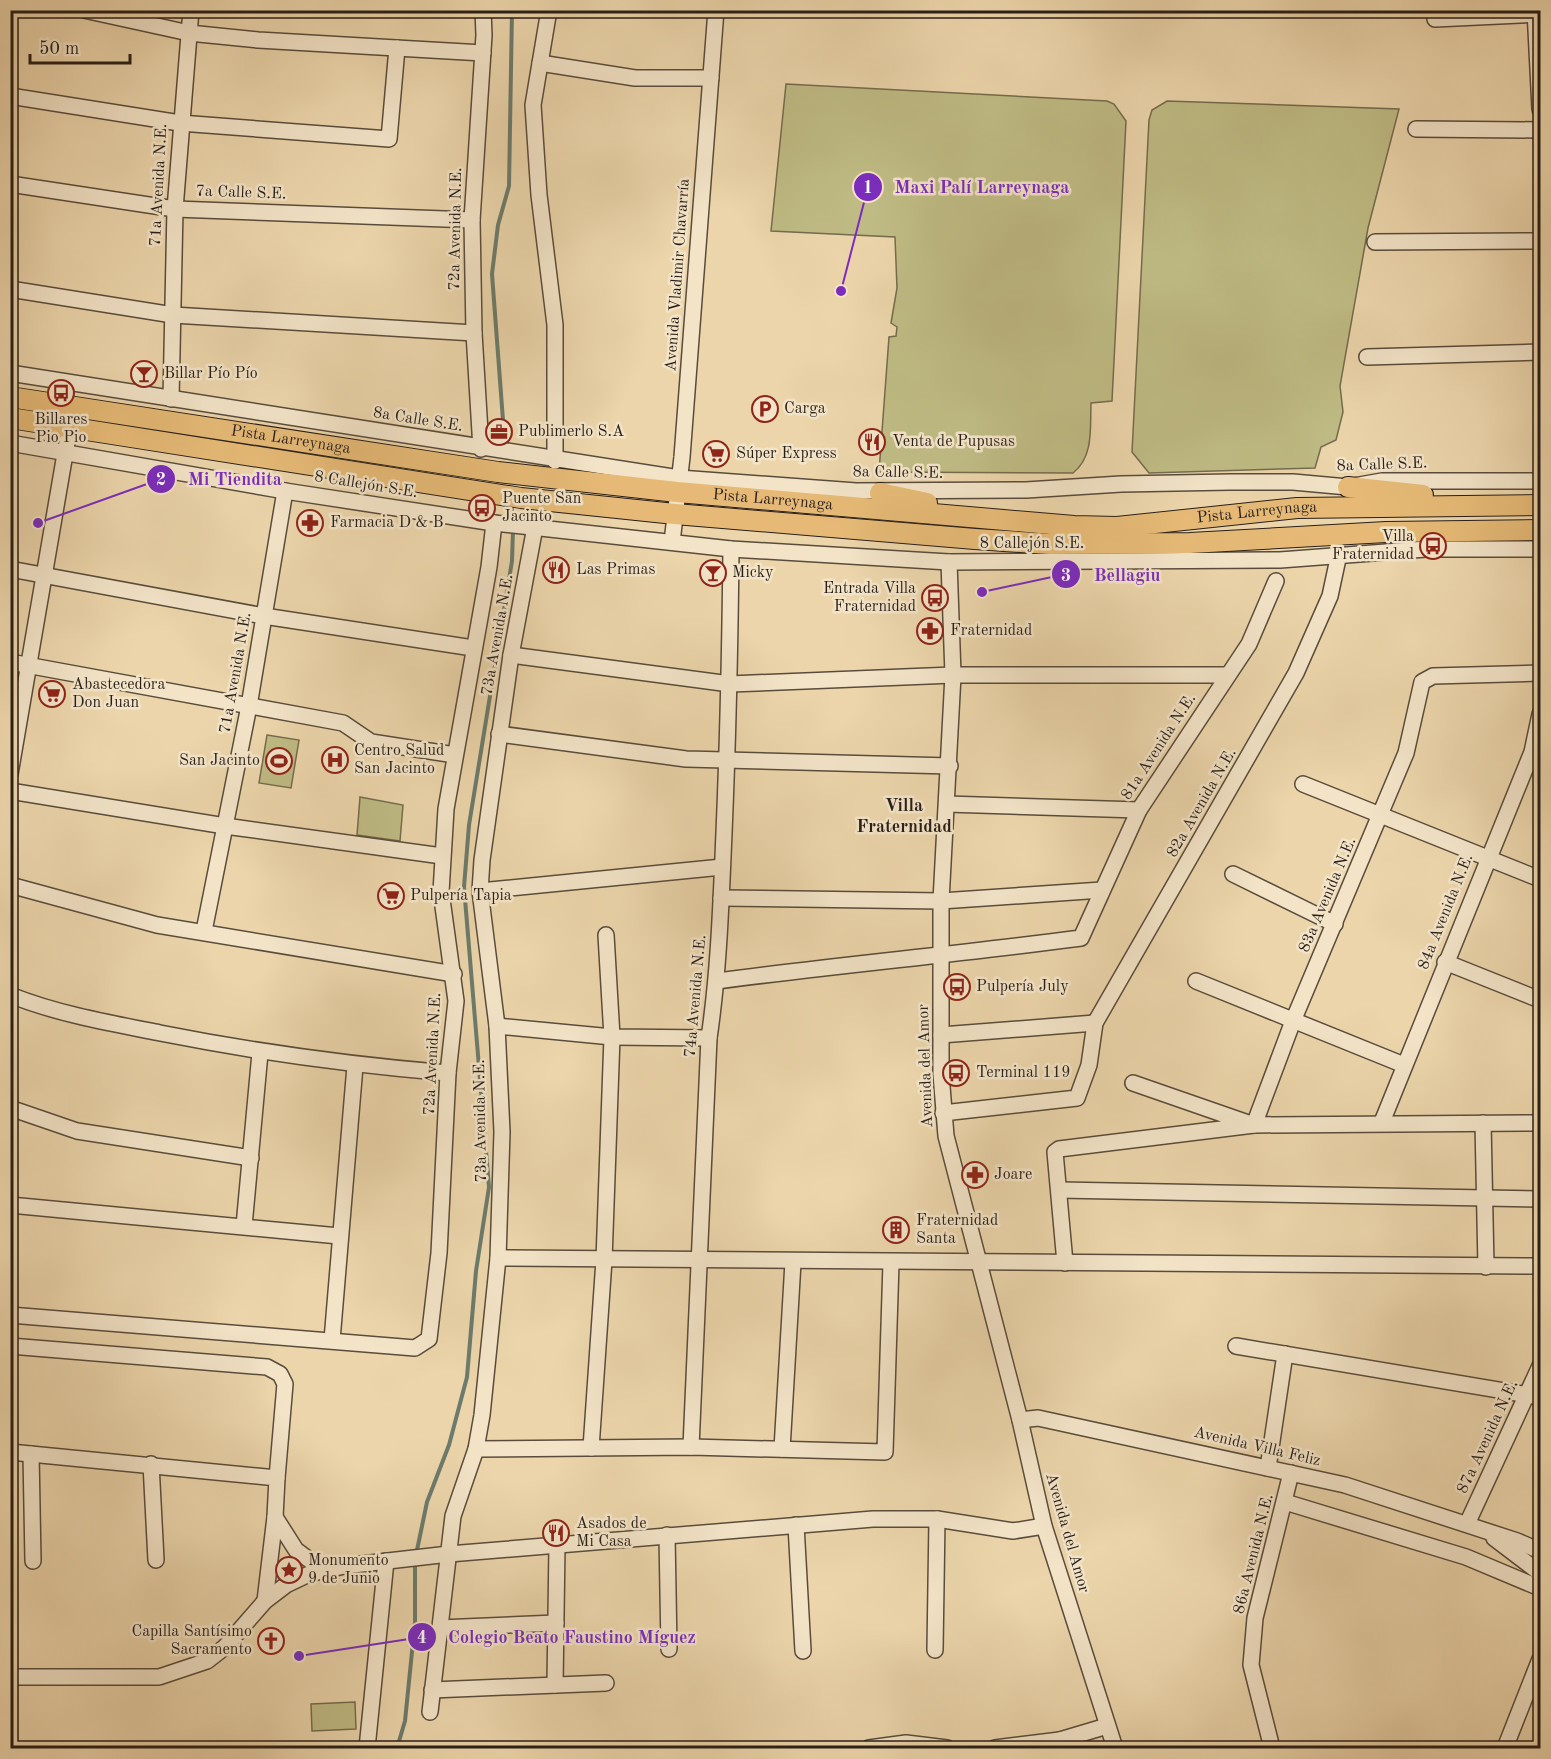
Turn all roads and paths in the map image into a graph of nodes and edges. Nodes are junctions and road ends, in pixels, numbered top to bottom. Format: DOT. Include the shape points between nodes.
graph roads {
  1 [pos="84,10"];
  2 [pos="191,10"];
  3 [pos="483,10"];
  4 [pos="549,10"];
  5 [pos="716,10"];
  6 [pos="1537,13"];
  7 [pos="1436,19"];
  8 [pos="189,33"];
  9 [pos="397,48"];
  10 [pos="483,53"];
  11 [pos="540,63"];
  12 [pos="711,78"];
  13 [pos="10,96"];
  14 [pos="1540,109"];
  15 [pos="180,123"];
  16 [pos="1416,129"];
  17 [pos="1540,130"];
  18 [pos="10,184"];
  19 [pos="175,209"];
  20 [pos="472,220"];
  21 [pos="1540,241"];
  22 [pos="1375,242"];
  23 [pos="10,289"];
  24 [pos="172,315"];
  25 [pos="474,333"];
  26 [pos="1540,352"];
  27 [pos="1367,357"];
  28 [pos="10,373"];
  29 [pos="10,397"];
  30 [pos="171,399"];
  31 [pos="74,408"];
  32 [pos="10,418"];
  33 [pos="69,427"];
  34 [pos="10,443"];
  35 [pos="487,450"];
  36 [pos="64,452"];
  37 [pos="555,461"];
  38 [pos="523,465"];
  39 [pos="1540,481"];
  40 [pos="678,485"];
  41 [pos="1348,487"];
  42 [pos="285,491"];
  43 [pos="880,492"];
  44 [pos="1491,505"];
  45 [pos="1540,505"];
  46 [pos="675,514"];
  47 [pos="991,518"];
  48 [pos="501,524"];
  49 [pos="531,527"];
  50 [pos="1540,530"];
  51 [pos="672,542"];
  52 [pos="731,549"];
  53 [pos="1540,549"];
  54 [pos="1339,554"];
  55 [pos="949,562"];
  56 [pos="10,569"];
  57 [pos="43,575"];
  58 [pos="1276,581"];
  59 [pos="264,616"];
  60 [pos="473,648"];
  61 [pos="511,655"];
  62 [pos="10,662"];
  63 [pos="29,665"];
  64 [pos="1540,673"];
  65 [pos="953,675"];
  66 [pos="1228,675"];
  67 [pos="730,684"];
  68 [pos="249,706"];
  69 [pos="1540,714"];
  70 [pos="15,719"];
  71 [pos="500,734"];
  72 [pos="1536,754"];
  73 [pos="455,755"];
  74 [pos="727,762"];
  75 [pos="950,766"];
  76 [pos="10,774"];
  77 [pos="1303,784"];
  78 [pos="10,791"];
  79 [pos="947,804"];
  80 [pos="1139,810"];
  81 [pos="1381,816"];
  82 [pos="225,826"];
  83 [pos="442,856"];
  84 [pos="1487,858"];
  85 [pos="722,867"];
  86 [pos="1233,874"];
  87 [pos="1540,879"];
  88 [pos="10,885"];
  89 [pos="1102,890"];
  90 [pos="480,891"];
  91 [pos="721,898"];
  92 [pos="941,901"];
  93 [pos="1335,924"];
  94 [pos="204,931"];
  95 [pos="606,935"];
  96 [pos="942,957"];
  97 [pos="1445,962"];
  98 [pos="454,974"];
  99 [pos="717,981"];
  100 [pos="1196,981"];
  101 [pos="10,995"];
  102 [pos="1540,1000"];
  103 [pos="1293,1021"];
  104 [pos="1095,1023"];
  105 [pos="497,1026"];
  106 [pos="941,1035"];
  107 [pos="612,1037"];
  108 [pos="709,1038"];
  109 [pos="260,1053"];
  110 [pos="1404,1065"];
  111 [pos="355,1066"];
  112 [pos="448,1073"];
  113 [pos="1133,1083"];
  114 [pos="10,1108"];
  115 [pos="944,1113"];
  116 [pos="1382,1122"];
  117 [pos="1483,1122"];
  118 [pos="1540,1123"];
  119 [pos="1254,1125"];
  120 [pos="250,1158"];
  121 [pos="1059,1190"];
  122 [pos="1485,1198"];
  123 [pos="1540,1199"];
  124 [pos="10,1205"];
  125 [pos="244,1226"];
  126 [pos="339,1236"];
  127 [pos="498,1258"];
  128 [pos="604,1260"];
  129 [pos="699,1261"];
  130 [pos="793,1262"];
  131 [pos="978,1262"];
  132 [pos="891,1263"];
  133 [pos="1065,1263"];
  134 [pos="1540,1266"];
  135 [pos="1486,1267"];
  136 [pos="10,1315"];
  137 [pos="332,1340"];
  138 [pos="10,1346"];
  139 [pos="1236,1346"];
  140 [pos="1285,1354"];
  141 [pos="1540,1366"];
  142 [pos="1534,1396"];
  143 [pos="1020,1420"];
  144 [pos="691,1447"];
  145 [pos="591,1448"];
  146 [pos="476,1449"];
  147 [pos="782,1449"];
  148 [pos="10,1452"];
  149 [pos="31,1454"];
  150 [pos="151,1464"];
  151 [pos="1268,1468"];
  152 [pos="1291,1473"];
  153 [pos="277,1478"];
  154 [pos="1285,1502"];
  155 [pos="275,1517"];
  156 [pos="937,1519"];
  157 [pos="796,1525"];
  158 [pos="1044,1526"];
  159 [pos="1474,1527"];
  160 [pos="667,1535"];
  161 [pos="557,1545"];
  162 [pos="1538,1549"];
  163 [pos="449,1554"];
  164 [pos="156,1560"];
  165 [pos="390,1560"];
  166 [pos="33,1561"];
  167 [pos="323,1570"];
  168 [pos="1540,1572"];
  169 [pos="1540,1588"];
  170 [pos="265,1601"];
  171 [pos="556,1623"];
  172 [pos="440,1628"];
  173 [pos="669,1649"];
  174 [pos="935,1650"];
  175 [pos="803,1651"];
  176 [pos="1540,1659"];
  177 [pos="10,1677"];
  178 [pos="606,1683"];
  179 [pos="555,1685"];
  180 [pos="432,1690"];
  181 [pos="430,1712"];
  182 [pos="1107,1726"];
  183 [pos="1058,1744"];
  184 [pos="367,1749"];
  185 [pos="869,1749"];
  186 [pos="947,1749"];
  187 [pos="995,1749"];
  188 [pos="1115,1749"];
  189 [pos="1272,1749"];
  190 [pos="1505,1749"];
  1 -- 8 [label="street"];
  2 -- 8 [label="street, 71a Avenida N.E."];
  3 -- 10 [label="street, 72a Avenida N.E."];
  4 -- 11 [label="street"];
  5 -- 12 [label="street, Avenida Vladimir Chavarría"];
  6 -- 7 [label="street"];
  6 -- 14 [label="street"];
  8 -- 9 [label="street"];
  8 -- 15 [label="street, 71a Avenida N.E."];
  9 -- 10 [label="street"];
  9 -- 15 [label="street" via="389,139"];
  10 -- 20 [label="street, 72a Avenida N.E."];
  11 -- 12 [label="street" via="635,78"];
  11 -- 37 [label="street" via="533,105 538,195 555,325"];
  12 -- 40 [label="street, Avenida Vladimir Chavarría"];
  13 -- 15 [label="street"];
  15 -- 19 [label="street, 71a Avenida N.E."];
  16 -- 17 [label="street"];
  18 -- 19 [label="street, 7a Calle S.E."];
  19 -- 20 [label="street, 7a Calle S.E."];
  19 -- 24 [label="street, 71a Avenida N.E."];
  20 -- 25 [label="street, 72a Avenida N.E."];
  21 -- 22 [label="street"];
  23 -- 24 [label="street"];
  24 -- 25 [label="street"];
  24 -- 30 [label="street, 71a Avenida N.E."];
  25 -- 35 [label="street, 72a Avenida N.E."];
  26 -- 27 [label="street"];
  28 -- 30 [label="street, 8a Calle S.E."];
  29 -- 31 [label="main road, Pista Larreynaga"];
  30 -- 35 [label="street, 8a Calle S.E."];
  31 -- 33 [label="street"];
  31 -- 38 [label="main road, Pista Larreynaga" via="498,472"];
  32 -- 33 [label="main road, Pista Larreynaga"];
  33 -- 36 [label="street"];
  33 -- 46 [label="main road, Pista Larreynaga" via="521,498"];
  34 -- 36 [label="street, 8 Callejón S.E."];
  35 -- 38 [label="street, 8a Calle S.E."];
  36 -- 42 [label="street, 8 Callejón S.E."];
  36 -- 57 [label="street"];
  37 -- 38 [label="street, 8a Calle S.E."];
  37 -- 40 [label="street, 8a Calle S.E."];
  38 -- 40 [label="main road, Pista Larreynaga"];
  39 -- 41 [label="street, 8a Calle S.E." via="1382,481"];
  40 -- 43 [label="street, 8a Calle S.E."];
  40 -- 46 [label="street, Avenida Vladimir Chavarría"];
  40 -- 47 [label="main road, Pista Larreynaga"];
  41 -- 43 [label="street, 8a Calle S.E." via="1230,482"];
  41 -- 44 [label="main road"];
  42 -- 48 [label="street, 8 Callejón S.E."];
  42 -- 59 [label="street, 71a Avenida N.E."];
  43 -- 47 [label="main road"];
  44 -- 45 [label="main road, Pista Larreynaga"];
  44 -- 47 [label="main road, Pista Larreynaga" via="1297,508 1107,527"];
  46 -- 50 [label="main road, Pista Larreynaga" via="1050,544"];
  46 -- 51 [label="street, Avenida Vladimir Chavarría"];
  48 -- 49 [label="street, 8 Callejón S.E."];
  48 -- 60 [label="street, 72a Avenida N.E."];
  49 -- 51 [label="street, 8 Callejón S.E."];
  49 -- 61 [label="street, 73a Avenida N.E."];
  51 -- 52 [label="street, 8 Callejón S.E."];
  52 -- 55 [label="street, 8 Callejón S.E."];
  52 -- 67 [label="street, 74a Avenida N.E."];
  53 -- 54 [label="street, 8 Callejón S.E."];
  54 -- 55 [label="street, 8 Callejón S.E." via="1280,560"];
  54 -- 104 [label="street, 82a Avenida N.E." via="1330,596 1296,673"];
  55 -- 65 [label="street, Avenida del Amor"];
  56 -- 57 [label="street"];
  57 -- 59 [label="street"];
  57 -- 63 [label="street"];
  58 -- 66 [label="street, 81a Avenida N.E." via="1249,644"];
  59 -- 60 [label="street"];
  59 -- 68 [label="street, 71a Avenida N.E."];
  60 -- 73 [label="street, 72a Avenida N.E."];
  61 -- 67 [label="street"];
  61 -- 71 [label="street, 73a Avenida N.E."];
  62 -- 63 [label="street"];
  63 -- 68 [label="street"];
  63 -- 70 [label="street"];
  64 -- 81 [label="street, 83a Avenida N.E." via="1426,678 1406,753"];
  65 -- 66 [label="street"];
  65 -- 67 [label="street"];
  65 -- 75 [label="street, Avenida del Amor"];
  66 -- 80 [label="street, 81a Avenida N.E."];
  67 -- 74 [label="street, 74a Avenida N.E."];
  68 -- 73 [label="street" via="343,723 370,742"];
  68 -- 82 [label="street, 71a Avenida N.E."];
  69 -- 72 [label="street, 84a Avenida N.E."];
  70 -- 76 [label="street"];
  71 -- 74 [label="street"];
  71 -- 90 [label="street, 73a Avenida N.E."];
  72 -- 84 [label="street, 84a Avenida N.E."];
  73 -- 83 [label="street, 72a Avenida N.E."];
  74 -- 75 [label="street"];
  74 -- 85 [label="street, 74a Avenida N.E."];
  75 -- 79 [label="street, Avenida del Amor"];
  77 -- 81 [label="street"];
  78 -- 82 [label="street"];
  79 -- 80 [label="street"];
  79 -- 92 [label="street, Avenida del Amor"];
  80 -- 89 [label="street, 81a Avenida N.E."];
  81 -- 84 [label="street"];
  81 -- 93 [label="street, 83a Avenida N.E."];
  82 -- 83 [label="street"];
  82 -- 94 [label="street, 71a Avenida N.E."];
  83 -- 98 [label="street, 72a Avenida N.E." via="441,891"];
  84 -- 87 [label="street"];
  84 -- 97 [label="street, 84a Avenida N.E."];
  85 -- 90 [label="street"];
  85 -- 91 [label="street, 74a Avenida N.E."];
  86 -- 93 [label="street"];
  88 -- 94 [label="street" via="157,925"];
  89 -- 92 [label="street"];
  89 -- 96 [label="street, 81a Avenida N.E." via="1081,938"];
  90 -- 105 [label="street, 73a Avenida N.E."];
  91 -- 92 [label="street"];
  91 -- 99 [label="street, 74a Avenida N.E."];
  92 -- 96 [label="street, Avenida del Amor"];
  93 -- 103 [label="street, 83a Avenida N.E."];
  94 -- 98 [label="street"];
  95 -- 107 [label="street"];
  96 -- 99 [label="street"];
  96 -- 106 [label="street, Avenida del Amor"];
  97 -- 102 [label="street"];
  97 -- 110 [label="street, 84a Avenida N.E."];
  98 -- 112 [label="street, 72a Avenida N.E." via="456,1001"];
  99 -- 108 [label="street, 74a Avenida N.E."];
  100 -- 103 [label="street"];
  101 -- 109 [label="street" via="91,1019"];
  103 -- 110 [label="street"];
  103 -- 119 [label="street, 83a Avenida N.E."];
  104 -- 106 [label="street"];
  104 -- 115 [label="street, 82a Avenida N.E." via="1089,1065 1077,1098"];
  105 -- 107 [label="street"];
  105 -- 127 [label="street, 73a Avenida N.E." via="502,1132"];
  106 -- 115 [label="street, Avenida del Amor"];
  107 -- 108 [label="street"];
  107 -- 128 [label="street"];
  108 -- 129 [label="street, 74a Avenida N.E."];
  109 -- 111 [label="street"];
  109 -- 120 [label="street"];
  110 -- 116 [label="street, 84a Avenida N.E."];
  111 -- 112 [label="street"];
  111 -- 126 [label="street"];
  112 -- 137 [label="street, 72a Avenida N.E." via="444,1192 429,1339 415,1348"];
  113 -- 119 [label="street"];
  114 -- 120 [label="street" via="77,1131"];
  115 -- 131 [label="street, Avenida del Amor" via="946,1136"];
  116 -- 117 [label="street"];
  116 -- 119 [label="street"];
  117 -- 118 [label="street"];
  117 -- 122 [label="street"];
  119 -- 121 [label="street" via="1059,1149 1055,1152"];
  120 -- 125 [label="street"];
  121 -- 122 [label="street"];
  121 -- 133 [label="street"];
  122 -- 123 [label="street"];
  122 -- 135 [label="street"];
  124 -- 125 [label="street"];
  125 -- 126 [label="street"];
  126 -- 137 [label="street"];
  127 -- 128 [label="street"];
  127 -- 146 [label="street, 73a Avenida N.E."];
  128 -- 129 [label="street"];
  128 -- 145 [label="street"];
  129 -- 130 [label="street"];
  129 -- 144 [label="street, 74a Avenida N.E."];
  130 -- 132 [label="street"];
  130 -- 147 [label="street"];
  131 -- 132 [label="street"];
  131 -- 133 [label="street"];
  131 -- 143 [label="street, Avenida del Amor"];
  132 -- 147 [label="street" via="885,1452"];
  133 -- 135 [label="street"];
  134 -- 135 [label="street"];
  136 -- 137 [label="street"];
  138 -- 153 [label="street" via="267,1366 280,1374 285,1384"];
  139 -- 140 [label="street"];
  140 -- 142 [label="street"];
  140 -- 151 [label="street"];
  141 -- 142 [label="street, 87a Avenida N.E."];
  142 -- 159 [label="street, 87a Avenida N.E."];
  143 -- 151 [label="street, Avenida Villa Feliz" via="1038,1418"];
  143 -- 158 [label="street, Avenida del Amor"];
  144 -- 145 [label="street"];
  144 -- 147 [label="street"];
  145 -- 146 [label="street"];
  146 -- 163 [label="street, 73a Avenida N.E." via="453,1516"];
  148 -- 149 [label="street"];
  149 -- 150 [label="street"];
  149 -- 166 [label="street"];
  150 -- 153 [label="street"];
  150 -- 164 [label="street"];
  151 -- 152 [label="street, Avenida Villa Feliz"];
  152 -- 154 [label="street, 86a Avenida N.E."];
  152 -- 159 [label="street, Avenida Villa Feliz" via="1345,1485"];
  153 -- 155 [label="street"];
  154 -- 169 [label="street" via="1466,1557"];
  154 -- 189 [label="street, 86a Avenida N.E." via="1255,1618 1251,1665"];
  155 -- 167 [label="street" via="296,1550"];
  155 -- 170 [label="street"];
  156 -- 157 [label="street"];
  156 -- 158 [label="street" via="1013,1531"];
  156 -- 174 [label="street"];
  157 -- 160 [label="street"];
  157 -- 175 [label="street"];
  158 -- 182 [label="street, Avenida del Amor"];
  159 -- 162 [label="street, Avenida Villa Feliz"];
  159 -- 168 [label="street, Avenida Villa Feliz"];
  160 -- 161 [label="street"];
  160 -- 173 [label="street"];
  161 -- 163 [label="street"];
  161 -- 171 [label="street"];
  163 -- 165 [label="street"];
  163 -- 172 [label="street, 73a Avenida N.E."];
  165 -- 167 [label="street"];
  165 -- 184 [label="street"];
  167 -- 170 [label="street" via="286,1586"];
  170 -- 177 [label="street" via="225,1647 207,1661 159,1677"];
  171 -- 172 [label="street"];
  171 -- 179 [label="street"];
  172 -- 180 [label="street, 73a Avenida N.E."];
  176 -- 190 [label="street"];
  178 -- 179 [label="street"];
  179 -- 180 [label="street"];
  180 -- 181 [label="street, 73a Avenida N.E."];
  182 -- 183 [label="street"];
  182 -- 188 [label="street, Avenida del Amor"];
  183 -- 187 [label="street"];
  185 -- 186 [label="street" via="906,1743"];
}
